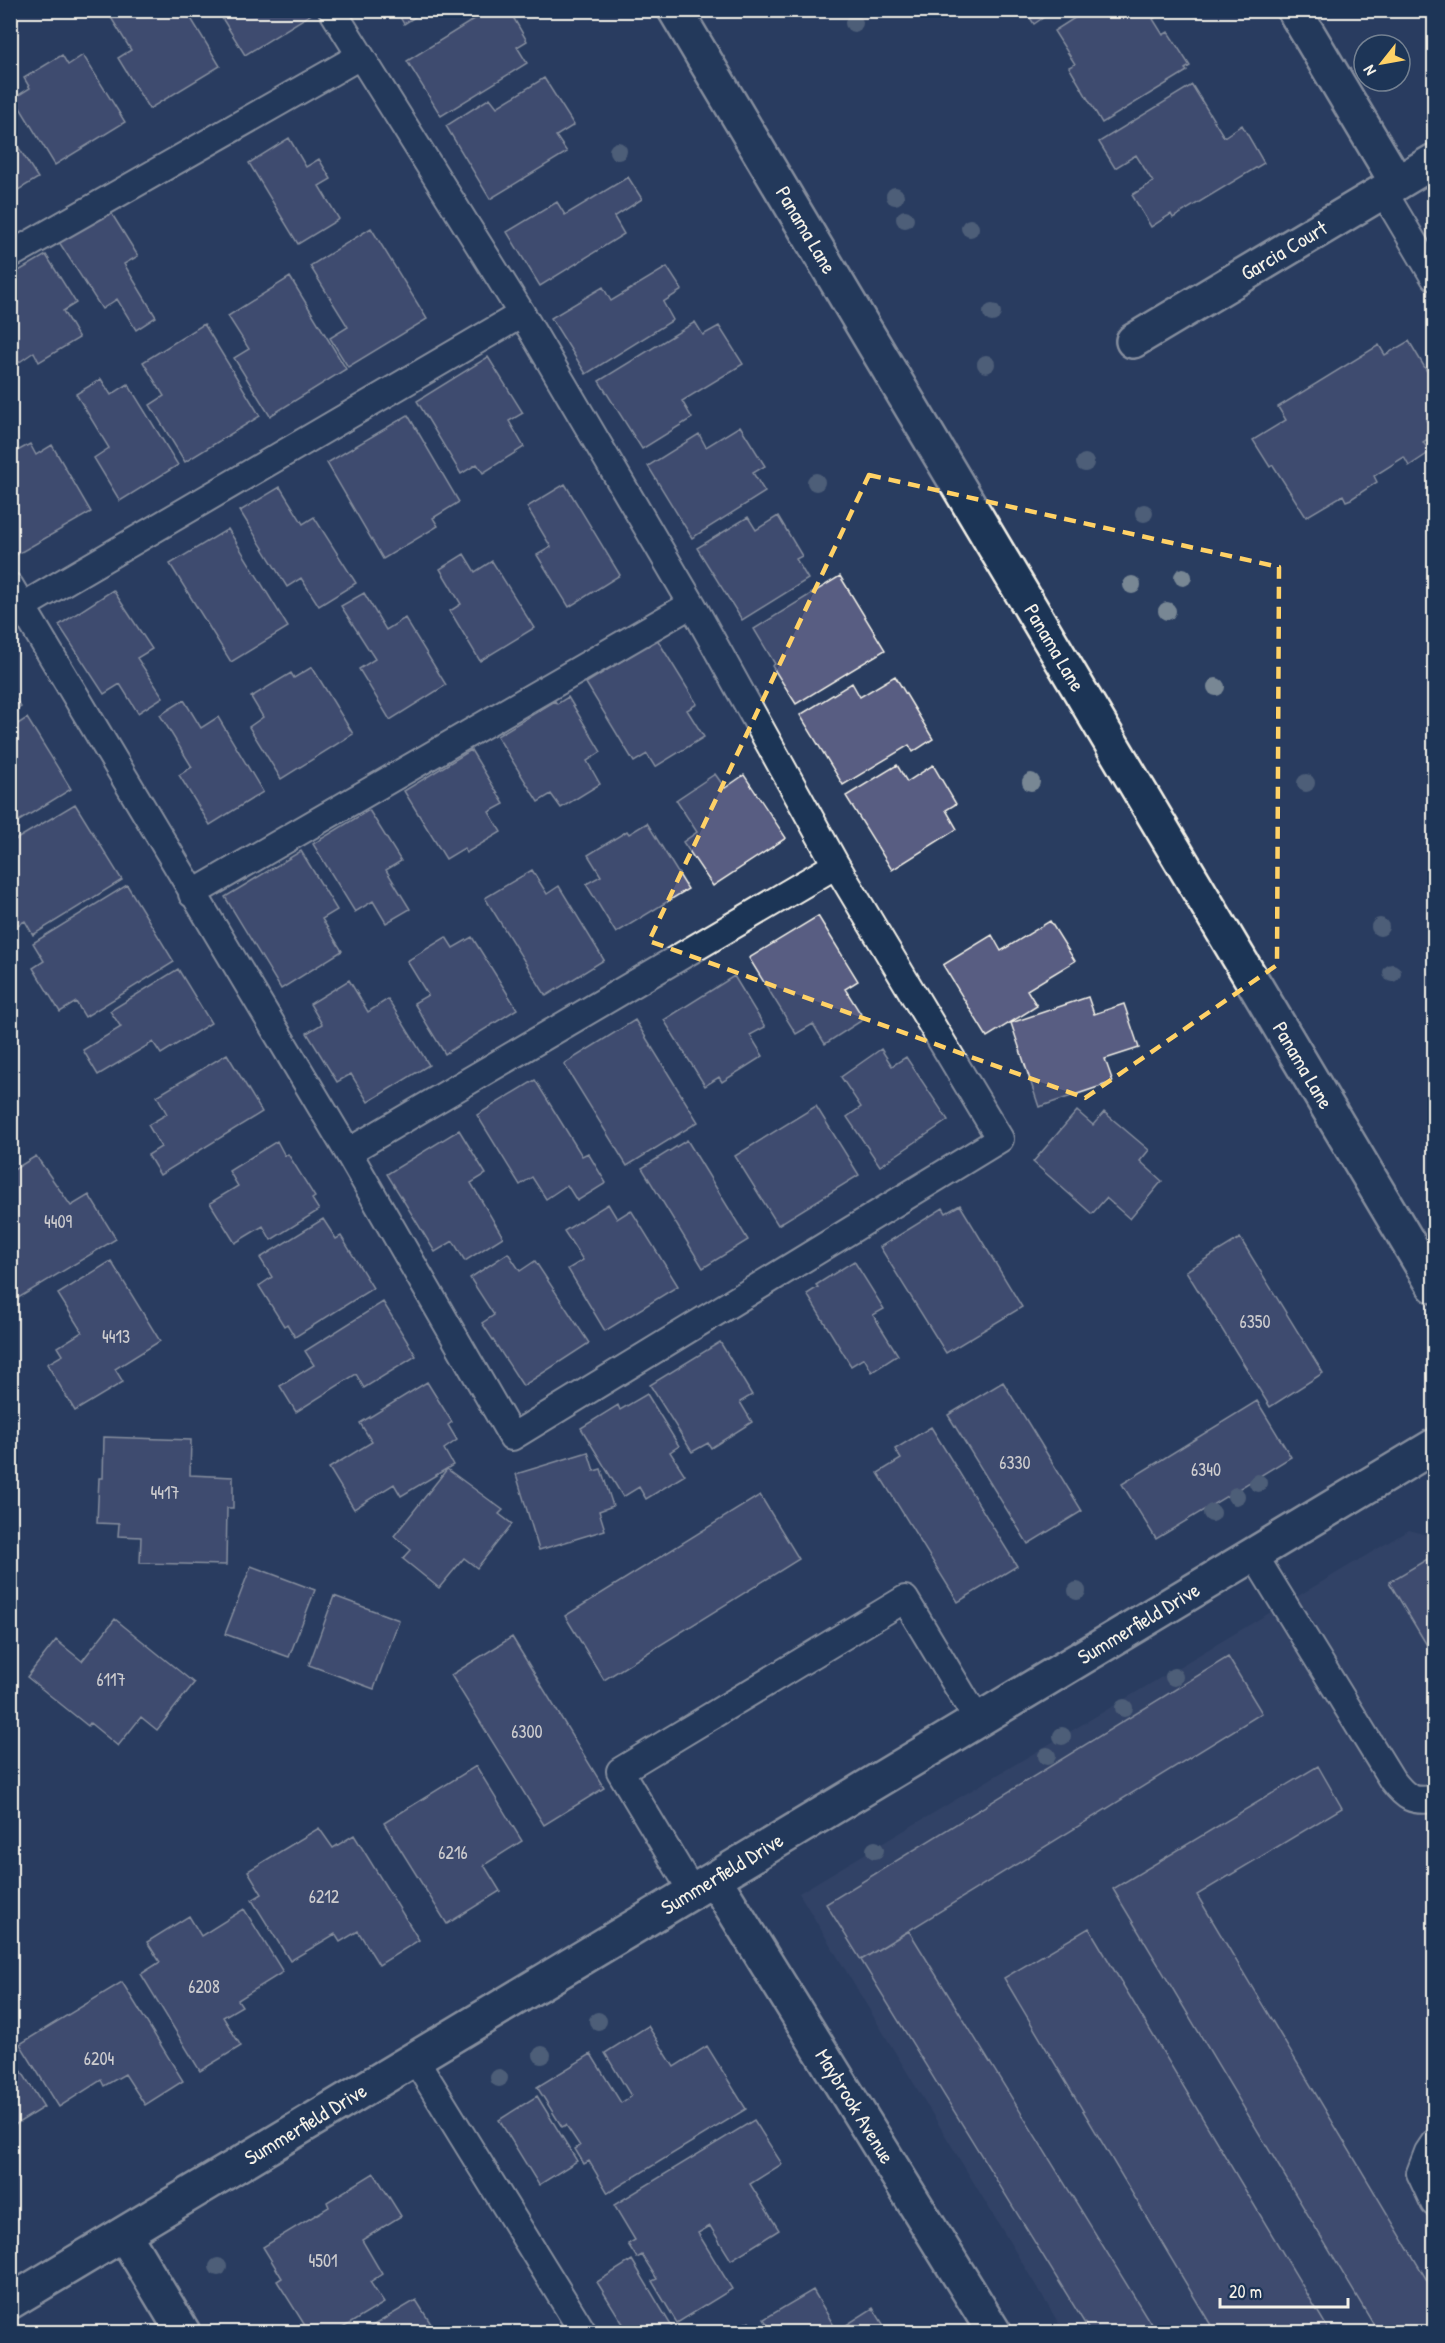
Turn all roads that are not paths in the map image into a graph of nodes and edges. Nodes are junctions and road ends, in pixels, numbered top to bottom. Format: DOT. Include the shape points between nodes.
graph roads {
  1 [pos="332,10"];
  2 [pos="675,10"];
  3 [pos="1294,10"];
  4 [pos="360,56"];
  5 [pos="1434,161"];
  6 [pos="1390,188"];
  7 [pos="10,255"];
  8 [pos="1434,276"];
  9 [pos="522,314"];
  10 [pos="1133,340"];
  11 [pos="17,596"];
  12 [pos="692,604"];
  13 [pos="836,865"];
  14 [pos="192,894"];
  15 [pos="348,1152"];
  16 [pos="1434,1286"];
  17 [pos="1434,1446"];
  18 [pos="1254,1555"];
  19 [pos="978,1721"];
  20 [pos="1434,1799"];
  21 [pos="704,1887"];
  22 [pos="415,2059"];
  23 [pos="1434,2143"];
  24 [pos="1434,2203"];
  25 [pos="124,2234"];
  26 [pos="10,2302"];
  27 [pos="183,2332"];
  28 [pos="583,2332"];
  29 [pos="993,2332"];
  1 -- 4 [label="lane"];
  2 -- 16 [label="street, Panama Lane"];
  3 -- 6 [label="street"];
  4 -- 7 [label="lane"];
  4 -- 9 [label="lane"];
  5 -- 6 [label="street, Garcia Court"];
  6 -- 8 [label="lane"];
  6 -- 10 [label="street, Garcia Court"];
  9 -- 11 [label="lane"];
  9 -- 12 [label="lane"];
  11 -- 14 [label="lane"];
  12 -- 13 [label="lane"];
  12 -- 14 [label="lane"];
  13 -- 15 [label="lane"];
  13 -- 15 [label="lane" via="1000,1139 512,1437"];
  14 -- 15 [label="lane"];
  17 -- 18 [label="street, Summerfield Drive"];
  18 -- 19 [label="street, Summerfield Drive"];
  18 -- 20 [label="lane" via="1392,1780 1413,1800"];
  19 -- 21 [label="street, Summerfield Drive"];
  19 -- 21 [label="lane" via="905,1599 620,1771"];
  21 -- 22 [label="street, Summerfield Drive"];
  21 -- 29 [label="street, Maybrook Avenue"];
  22 -- 25 [label="street, Summerfield Drive"];
  22 -- 28 [label="lane"];
  23 -- 24 [label="lane" via="1420,2173"];
  25 -- 26 [label="street, Summerfield Drive"];
  25 -- 27 [label="street"];
}
